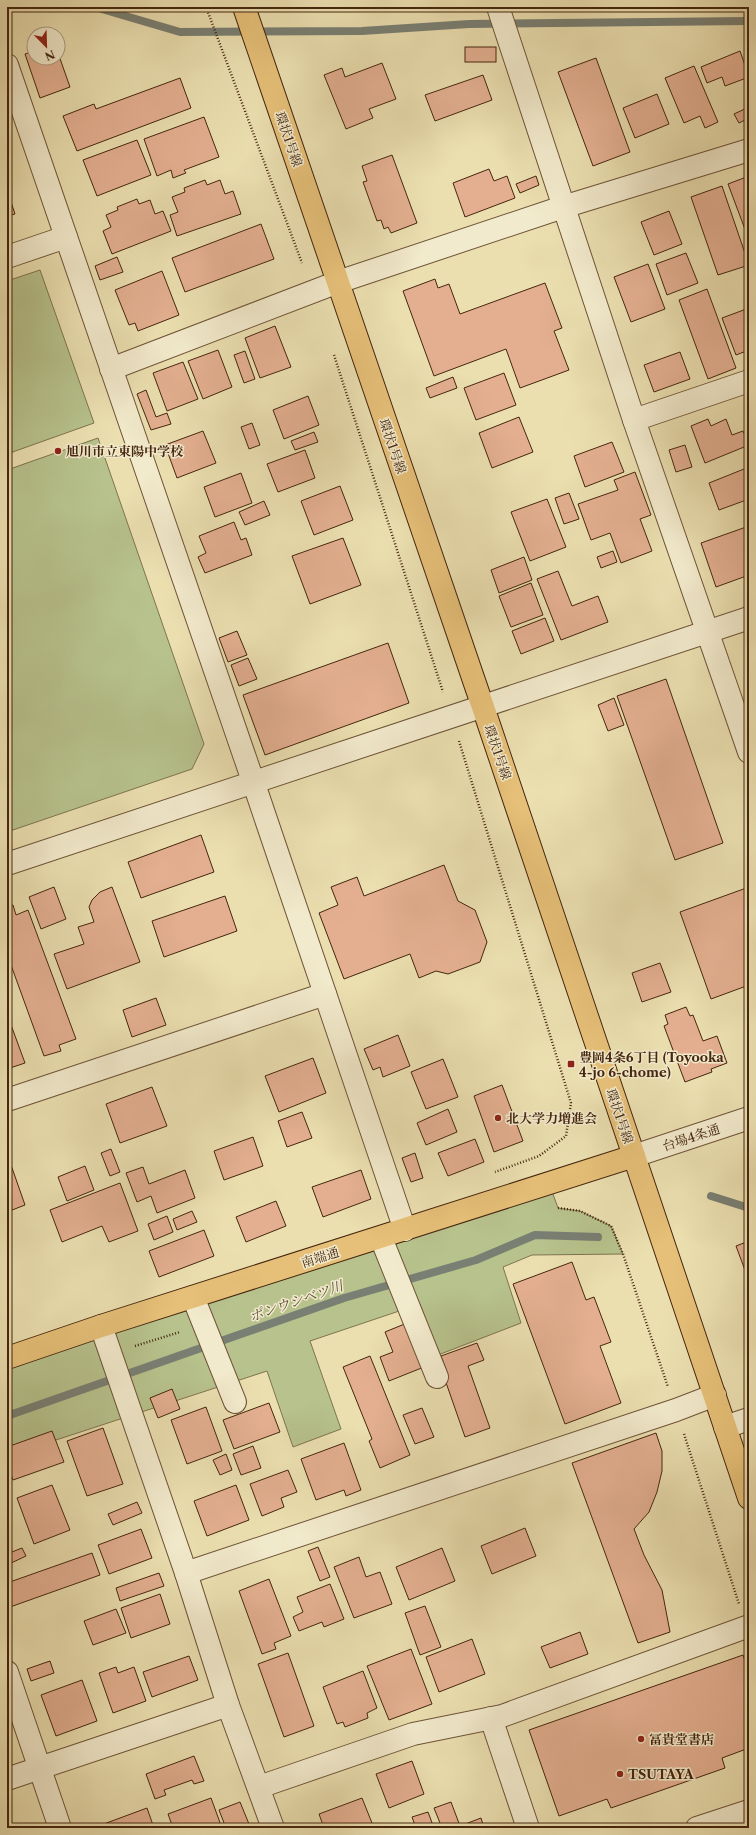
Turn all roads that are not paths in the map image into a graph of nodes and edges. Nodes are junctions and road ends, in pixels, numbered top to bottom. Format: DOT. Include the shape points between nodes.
graph roads {
  1 [pos="244,7"];
  2 [pos="498,7"];
  3 [pos="7,65"];
  4 [pos="749,150"];
  5 [pos="563,207"];
  6 [pos="66,237"];
  7 [pos="7,257"];
  8 [pos="338,282"];
  9 [pos="112,368"];
  10 [pos="749,381"];
  11 [pos="634,420"];
  12 [pos="749,618"];
  13 [pos="706,632"];
  14 [pos="482,707"];
  15 [pos="749,752"];
  16 [pos="253,781"];
  17 [pos="7,864"];
  18 [pos="325,994"];
  19 [pos="7,1100"];
  20 [pos="749,1118"];
  21 [pos="634,1156"];
  22 [pos="405,1230"];
  23 [pos="381,1238"];
  24 [pos="193,1297"];
  25 [pos="101,1326"];
  26 [pos="7,1358"];
  27 [pos="437,1377"];
  28 [pos="715,1395"];
  29 [pos="235,1402"];
  30 [pos="749,1419"];
  31 [pos="725,1427"];
  32 [pos="749,1498"];
  33 [pos="186,1573"];
  34 [pos="748,1626"];
  35 [pos="7,1672"];
  36 [pos="228,1705"];
  37 [pos="491,1718"];
  38 [pos="40,1768"];
  39 [pos="7,1779"];
  40 [pos="259,1787"];
  41 [pos="749,1811"];
  42 [pos="60,1828"];
  43 [pos="273,1828"];
  44 [pos="528,1828"];
  45 [pos="697,1828"];
  1 -- 8 [label="main road, 環状1号線"];
  2 -- 5 [label="street"];
  3 -- 6 [label="street"];
  4 -- 5 [label="street"];
  5 -- 8 [label="street"];
  5 -- 11 [label="street"];
  6 -- 7 [label="street"];
  6 -- 9 [label="street"];
  8 -- 9 [label="street"];
  8 -- 14 [label="main road, 環状1号線"];
  9 -- 16 [label="street"];
  10 -- 11 [label="street"];
  11 -- 13 [label="street"];
  12 -- 13 [label="street"];
  13 -- 14 [label="street"];
  13 -- 15 [label="street"];
  14 -- 16 [label="street"];
  14 -- 21 [label="main road, 環状1号線"];
  16 -- 17 [label="street"];
  16 -- 18 [label="street"];
  18 -- 19 [label="street"];
  18 -- 22 [label="street"];
  20 -- 21 [label="street, 台場4条通"];
  21 -- 22 [label="main road, 南端通"];
  21 -- 28 [label="main road, 環状1号線"];
  22 -- 23 [label="main road, 南端通"];
  23 -- 24 [label="main road, 南端通"];
  23 -- 27 [label="street"];
  24 -- 25 [label="main road, 南端通"];
  24 -- 29 [label="street"];
  25 -- 26 [label="main road, 南端通"];
  25 -- 33 [label="street"];
  28 -- 31 [label="main road, 環状1号線"];
  28 -- 33 [label="street"];
  30 -- 31 [label="street"];
  31 -- 32 [label="main road, 環状1号線"];
  33 -- 36 [label="street"];
  34 -- 37 [label="street"];
  35 -- 38 [label="street"];
  36 -- 38 [label="street"];
  36 -- 40 [label="street"];
  37 -- 40 [label="street" via="413,1734"];
  37 -- 44 [label="street"];
  38 -- 39 [label="street"];
  38 -- 42 [label="street"];
  40 -- 43 [label="street"];
  41 -- 45 [label="street"];
}
